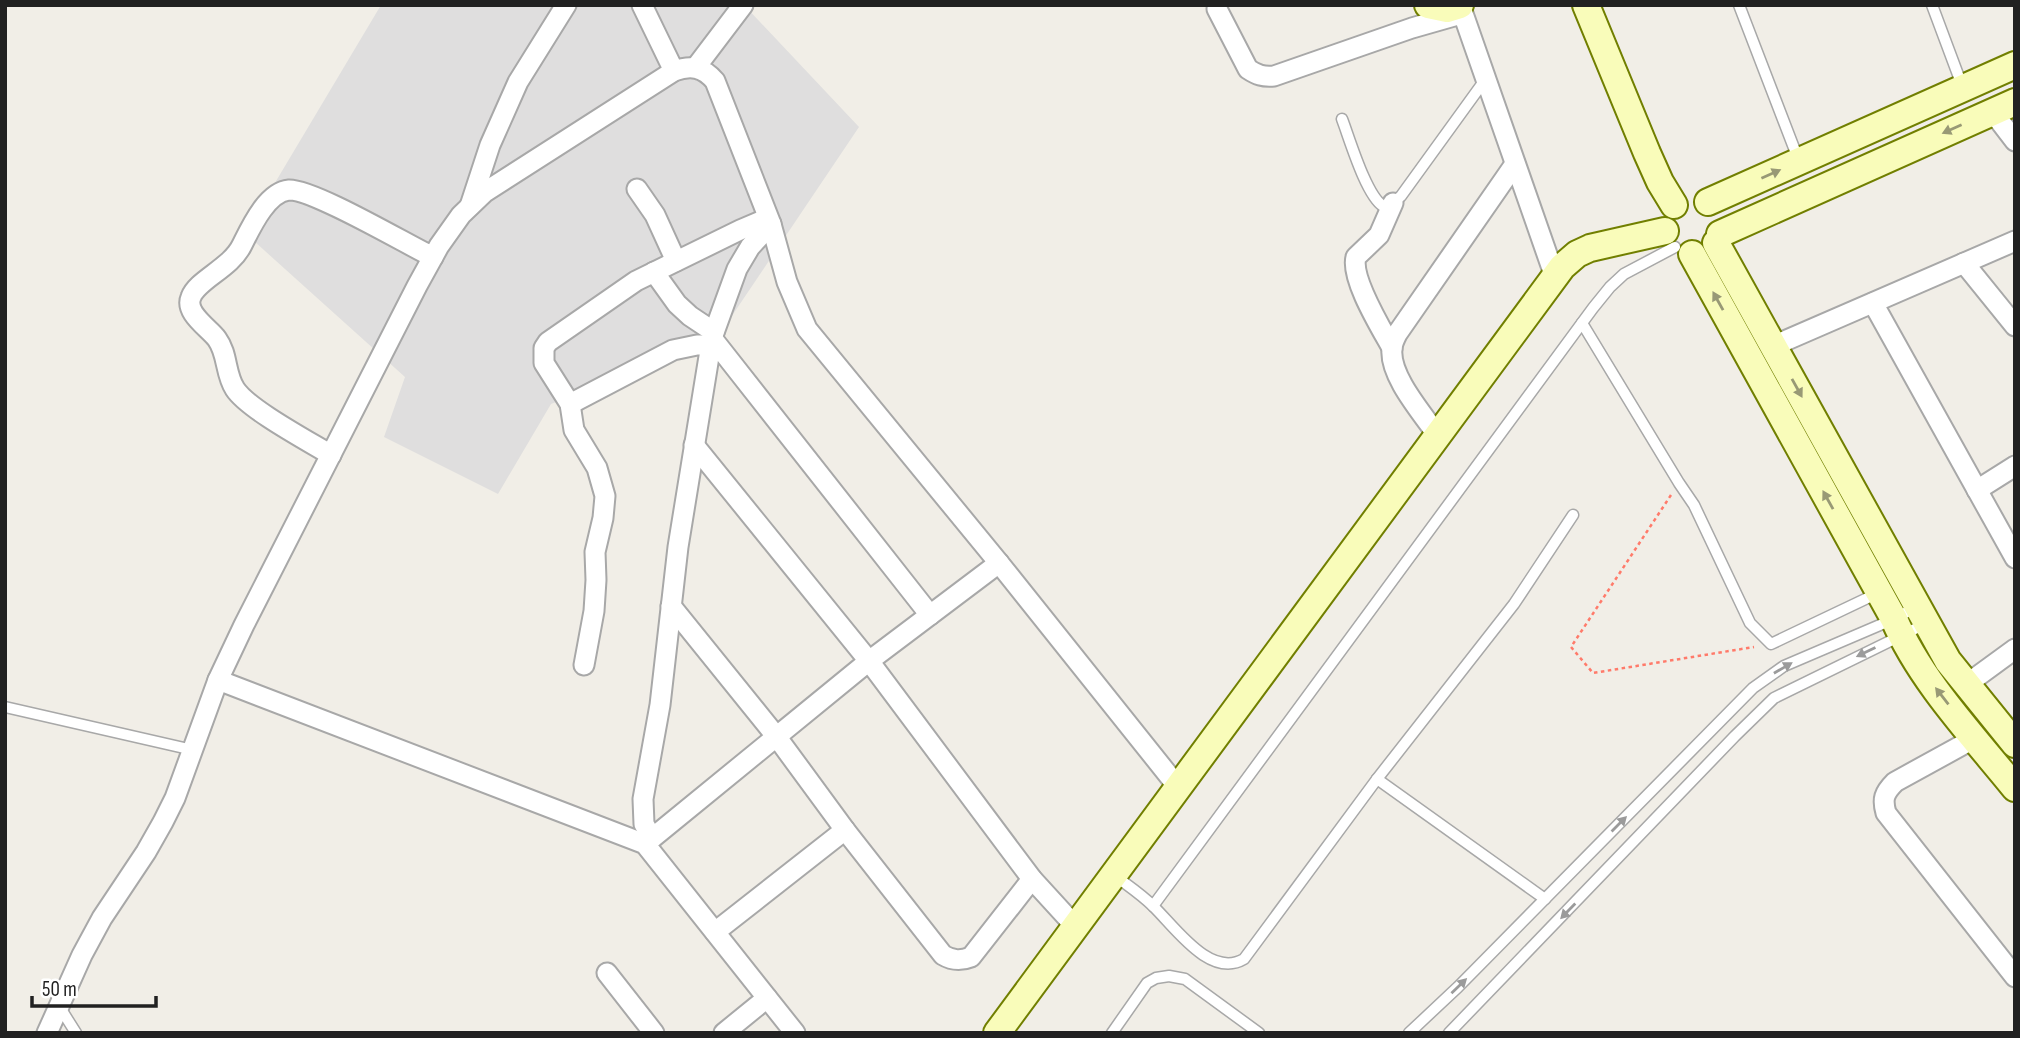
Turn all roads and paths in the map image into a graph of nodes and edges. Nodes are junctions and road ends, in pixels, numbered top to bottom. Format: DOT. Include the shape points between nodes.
graph roads {
  1 [pos="566,5"];
  2 [pos="642,5"];
  3 [pos="743,5"];
  4 [pos="1428,5"];
  5 [pos="1586,5"];
  6 [pos="1739,5"];
  7 [pos="1932,5"];
  8 [pos="1461,8"];
  9 [pos="1217,9"];
  10 [pos="2015,65"];
  11 [pos="696,67"];
  12 [pos="674,71"];
  13 [pos="1486,79"];
  14 [pos="1963,88"];
  15 [pos="2003,107"];
  16 [pos="1342,119"];
  17 [pos="2015,141"];
  18 [pos="1799,162"];
  19 [pos="1515,164"];
  20 [pos="636,189"];
  21 [pos="1708,202"];
  22 [pos="1393,203"];
  23 [pos="1674,205"];
  24 [pos="470,207"];
  25 [pos="769,221"];
  26 [pos="2015,241"];
  27 [pos="1694,242"];
  28 [pos="433,257"];
  29 [pos="677,261"];
  30 [pos="1964,262"];
  31 [pos="654,272"];
  32 [pos="1555,277"];
  33 [pos="1873,303"];
  34 [pos="1582,323"];
  35 [pos="2015,326"];
  36 [pos="713,338"];
  37 [pos="1773,346"];
  38 [pos="1392,348"];
  39 [pos="570,404"];
  40 [pos="1438,436"];
  41 [pos="694,445"];
  42 [pos="331,455"];
  43 [pos="2015,466"];
  44 [pos="1679,483"];
  45 [pos="1977,490"];
  46 [pos="1573,515"];
  47 [pos="2012,549"];
  48 [pos="999,563"];
  49 [pos="1879,593"];
  50 [pos="671,606"];
  51 [pos="1923,614"];
  52 [pos="930,615"];
  53 [pos="1897,627"];
  54 [pos="1771,644"];
  55 [pos="2015,649"];
  56 [pos="869,661"];
  57 [pos="583,665"];
  58 [pos="218,680"];
  59 [pos="1967,684"];
  60 [pos="5,707"];
  61 [pos="776,736"];
  62 [pos="1975,738"];
  63 [pos="2015,744"];
  64 [pos="193,750"];
  65 [pos="1377,779"];
  66 [pos="1178,788"];
  67 [pos="2015,788"];
  68 [pos="845,830"];
  69 [pos="649,841"];
  70 [pos="1114,875"];
  71 [pos="1032,879"];
  72 [pos="1545,899"];
  73 [pos="1153,906"];
  74 [pos="1075,926"];
  75 [pos="715,932"];
  76 [pos="607,973"];
  77 [pos="2015,977"];
  78 [pos="767,998"];
  79 [pos="59,1006"];
  80 [pos="47,1033"];
  81 [pos="76,1033"];
  82 [pos="654,1033"];
  83 [pos="724,1033"];
  84 [pos="795,1033"];
  85 [pos="997,1033"];
  86 [pos="1112,1033"];
  87 [pos="1259,1033"];
  88 [pos="1409,1033"];
  89 [pos="1450,1033"];
  1 -- 24 [label="street" via="518,82 490,145"];
  2 -- 12 [label="street"];
  3 -- 11 [label="street"];
  4 -- 8 [label="street"];
  5 -- 23 [label="street" via="1647,153"];
  6 -- 18 [label="lane"];
  7 -- 14 [label="lane"];
  8 -- 9 [label="street" via="1266,77 1248,69"];
  8 -- 13 [label="street"];
  10 -- 14 [label="street"];
  11 -- 12 [label="street"];
  11 -- 25 [label="street" via="715,81"];
  12 -- 24 [label="street" via="485,192"];
  13 -- 19 [label="street"];
  13 -- 22 [label="lane"];
  14 -- 18 [label="street"];
  15 -- 17 [label="street"];
  15 -- 27 [label="street, one-way"];
  16 -- 22 [label="lane" via="1369,189 1383,206"];
  21 -- 18 [label="street, one-way"];
  19 -- 32 [label="street"];
  19 -- 38 [label="street" via="1397,334"];
  20 -- 29 [label="street" via="655,215"];
  21 -- 23 [label="street" via="1691,198"];
  21 -- 27 [label="street" via="1720,216"];
  22 -- 38 [label="street" via="1379,235 1354,262 1362,293"];
  23 -- 27 [label="street" via="1665,221"];
  24 -- 28 [label="street"];
  25 -- 29 [label="street"];
  25 -- 36 [label="street" via="737,269"];
  25 -- 48 [label="street" via="807,330"];
  26 -- 30 [label="street"];
  27 -- 32 [label="street" via="1590,248 1577,254"];
  27 -- 34 [label="lane" via="1624,274"];
  27 -- 37 [label="street"];
  49 -- 27 [label="street, one-way"];
  28 -- 42 [label="street"];
  28 -- 42 [label="street" via="326,201 287,190 258,215 231,262 192,294 193,313 219,342 235,390"];
  29 -- 31 [label="street"];
  30 -- 33 [label="street"];
  30 -- 35 [label="street"];
  31 -- 36 [label="street" via="677,304"];
  31 -- 39 [label="street" via="544,348 544,363"];
  32 -- 40 [label="street"];
  33 -- 37 [label="street"];
  33 -- 45 [label="street"];
  34 -- 44 [label="lane"];
  34 -- 73 [label="lane"];
  36 -- 39 [label="street" via="673,350"];
  36 -- 41 [label="street"];
  36 -- 52 [label="street"];
  37 -- 51 [label="street, one-way"];
  38 -- 40 [label="street" via="1392,363 1400,380"];
  39 -- 57 [label="street" via="574,430 597,468 605,496 595,552 594,611"];
  40 -- 66 [label="street"];
  41 -- 50 [label="street"];
  41 -- 56 [label="street"];
  42 -- 58 [label="street"];
  43 -- 45 [label="street"];
  44 -- 54 [label="lane" via="1750,623"];
  44 -- 54 [label="path" via="1571,648 1594,673"];
  45 -- 47 [label="street"];
  46 -- 65 [label="lane" via="1514,604"];
  48 -- 52 [label="street"];
  48 -- 66 [label="street"];
  49 -- 53 [label="street"];
  49 -- 54 [label="lane"];
  50 -- 61 [label="street"];
  50 -- 69 [label="street" via="643,799"];
  51 -- 53 [label="lane"];
  51 -- 53 [label="lane"];
  51 -- 59 [label="street" via="1948,661"];
  52 -- 56 [label="street"];
  62 -- 53 [label="street, one-way" via="1924,674"];
  72 -- 53 [label="lane, one-way" via="1753,688 1784,666"];
  53 -- 89 [label="lane, one-way" via="1774,698"];
  55 -- 59 [label="street"];
  56 -- 61 [label="street"];
  56 -- 71 [label="street"];
  58 -- 64 [label="street"];
  58 -- 69 [label="street"];
  59 -- 63 [label="street"];
  60 -- 64 [label="lane"];
  61 -- 68 [label="street"];
  61 -- 69 [label="street"];
  62 -- 67 [label="street"];
  62 -- 77 [label="street" via="1895,782 1882,801 1886,813"];
  64 -- 79 [label="street" via="163,822 102,918"];
  65 -- 72 [label="lane"];
  65 -- 73 [label="lane" via="1237,963 1226,965 1201,954"];
  66 -- 70 [label="street"];
  68 -- 71 [label="street" via="951,960 971,957"];
  68 -- 75 [label="street"];
  69 -- 75 [label="street"];
  70 -- 73 [label="lane"];
  70 -- 74 [label="street"];
  71 -- 74 [label="street"];
  88 -- 72 [label="lane, one-way"];
  74 -- 85 [label="street"];
  75 -- 78 [label="street"];
  76 -- 82 [label="street"];
  78 -- 83 [label="street"];
  78 -- 84 [label="street"];
  79 -- 80 [label="street"];
  79 -- 81 [label="lane"];
  86 -- 87 [label="lane" via="1147,983 1169,976 1185,979"];
}
